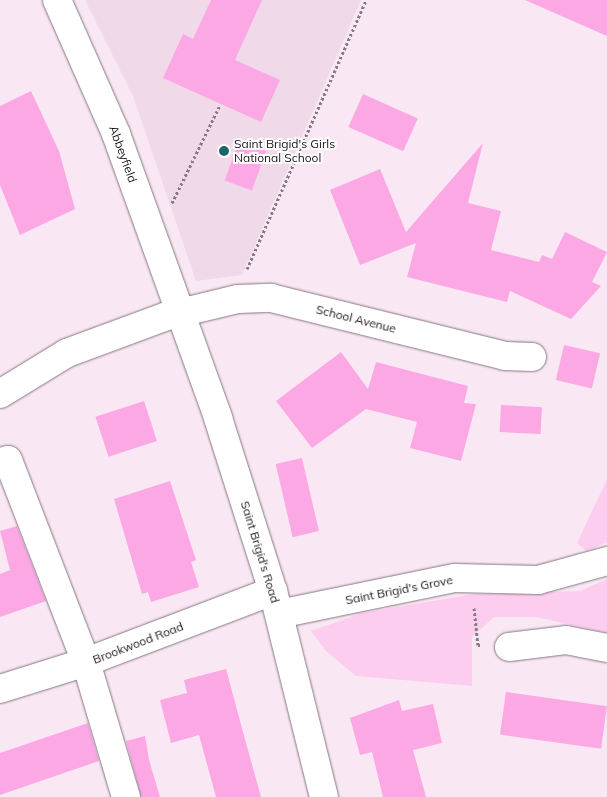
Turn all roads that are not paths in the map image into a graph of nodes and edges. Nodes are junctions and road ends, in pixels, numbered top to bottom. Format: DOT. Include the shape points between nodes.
graph roads {
  1 [pos="57,0"];
  2 [pos="179,312"];
  3 [pos="532,357"];
  4 [pos="0,394"];
  5 [pos="0,462"];
  6 [pos="607,561"];
  7 [pos="276,602"];
  8 [pos="509,647"];
  9 [pos="607,648"];
  10 [pos="86,662"];
  11 [pos="0,689"];
  12 [pos="126,797"];
  13 [pos="324,797"];
  1 -- 2 [label="street, Abbeyfield" via="116,134"];
  2 -- 3 [label="street, School Avenue" via="238,299 271,298 505,356"];
  2 -- 4 [label="street, School Avenue" via="67,352"];
  2 -- 7 [label="street, Saint Brigid's Road"];
  5 -- 10 [label="street" via="8,460"];
  6 -- 7 [label="street, Saint Brigid's Grove" via="538,580 470,579"];
  7 -- 10 [label="street, Brookwood Road"];
  7 -- 13 [label="street, Saint Brigid's Road"];
  8 -- 9 [label="street" via="566,640"];
  10 -- 11 [label="street, Brookwood Road"];
  10 -- 12 [label="street"];
}
